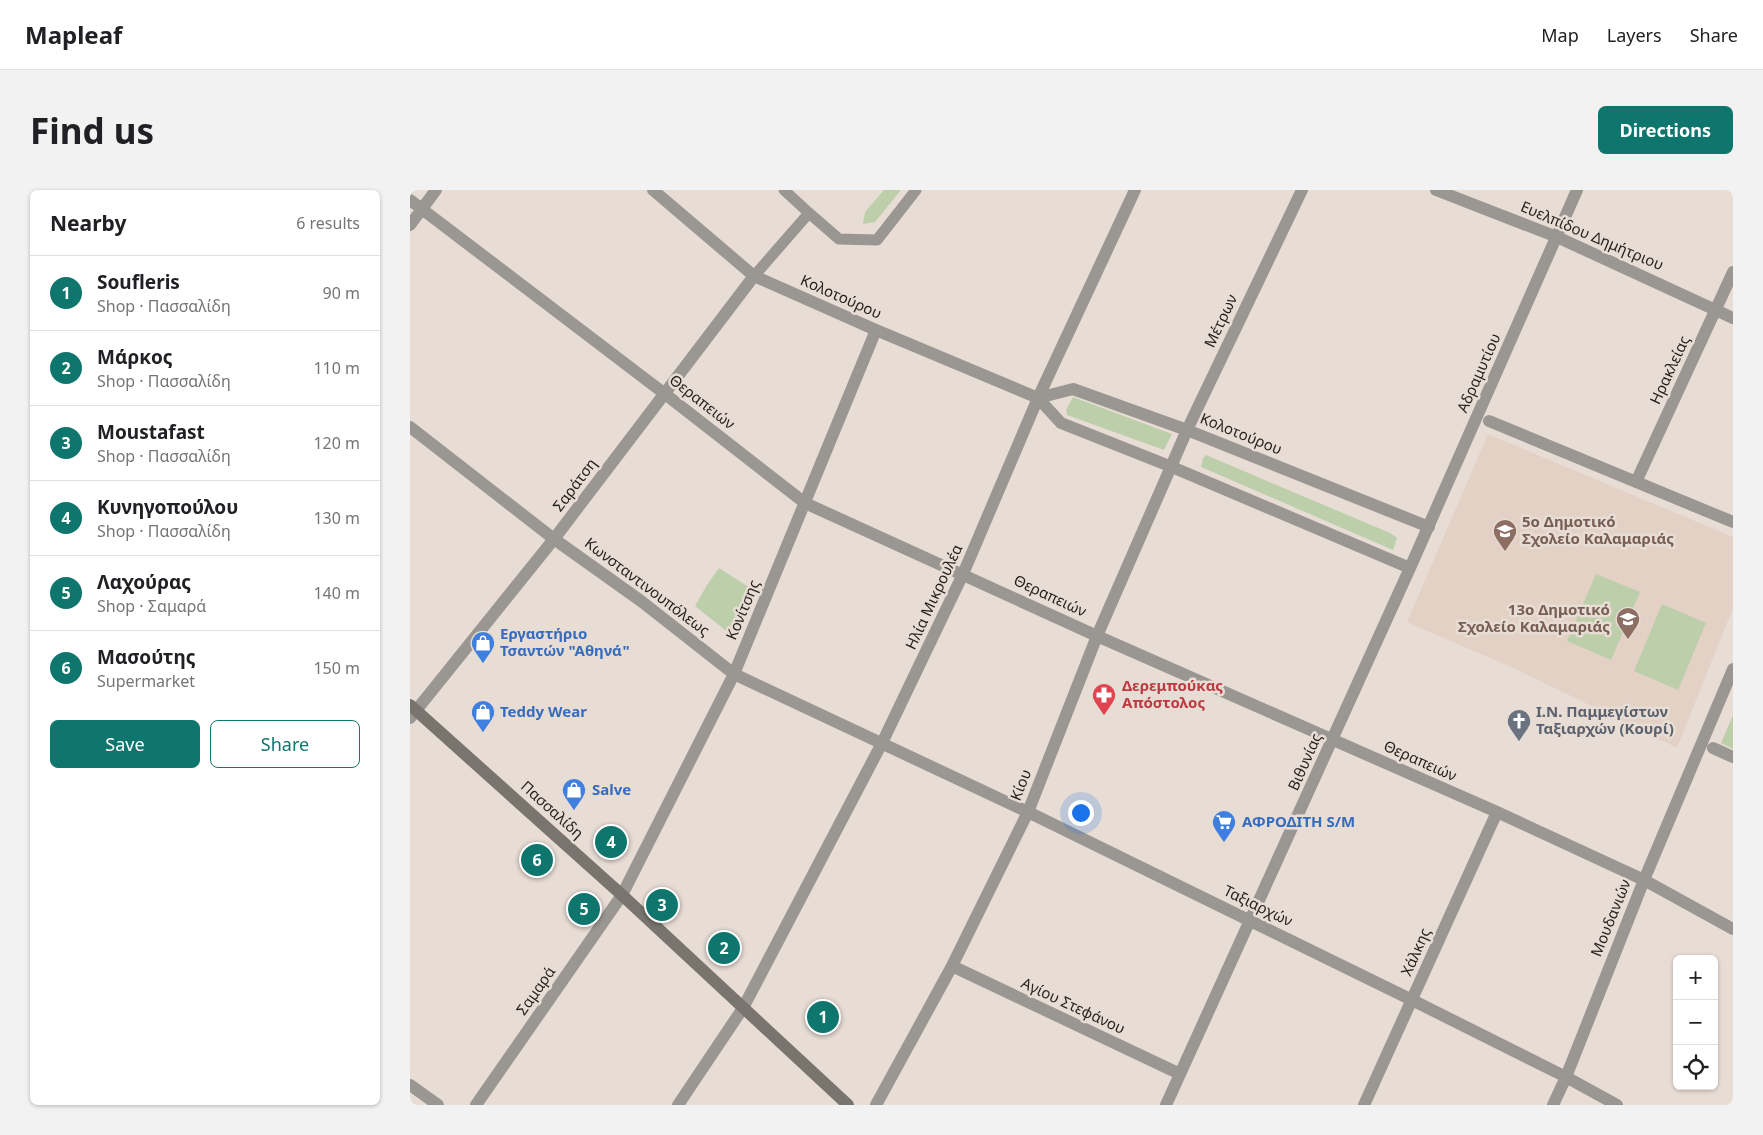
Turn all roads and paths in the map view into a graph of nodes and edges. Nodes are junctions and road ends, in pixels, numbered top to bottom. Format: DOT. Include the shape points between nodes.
graph roads {
  1 [pos="436,190"];
  2 [pos="653,190"];
  3 [pos="784,190"];
  4 [pos="916,190"];
  5 [pos="1135,190"];
  6 [pos="1302,190"];
  7 [pos="1436,190"];
  8 [pos="1577,190"];
  9 [pos="410,200"];
  10 [pos="422,209"];
  11 [pos="809,213"];
  12 [pos="410,224"];
  13 [pos="1557,237"];
  14 [pos="1733,272"];
  15 [pos="754,276"];
  16 [pos="1716,309"];
  17 [pos="1733,318"];
  18 [pos="876,330"];
  19 [pos="665,394"];
  20 [pos="1038,398"];
  21 [pos="1489,421"];
  22 [pos="410,427"];
  23 [pos="1187,430"];
  24 [pos="1172,467"];
  25 [pos="1636,482"];
  26 [pos="805,503"];
  27 [pos="1733,522"];
  28 [pos="1429,527"];
  29 [pos="554,539"];
  30 [pos="1410,568"];
  31 [pos="963,574"];
  32 [pos="1097,636"];
  33 [pos="1733,669"];
  34 [pos="734,674"];
  35 [pos="412,711"];
  36 [pos="1332,740"];
  37 [pos="882,743"];
  38 [pos="1708,746"];
  39 [pos="1733,757"];
  40 [pos="1028,812"];
  41 [pos="1498,812"];
  42 [pos="1644,880"];
  43 [pos="622,895"];
  44 [pos="1250,920"];
  45 [pos="1733,929"];
  46 [pos="952,966"];
  47 [pos="1412,1000"];
  48 [pos="743,1008"];
  49 [pos="1180,1074"];
  50 [pos="1566,1077"];
  51 [pos="410,1085"];
  52 [pos="438,1105"];
  53 [pos="476,1105"];
  54 [pos="678,1105"];
  55 [pos="848,1105"];
  56 [pos="876,1105"];
  57 [pos="1166,1105"];
  58 [pos="1364,1105"];
  59 [pos="1553,1105"];
  60 [pos="1617,1105"];
  1 -- 10 [label="street"];
  2 -- 15 [label="street, Κολοτούρου"];
  3 -- 11 [label="lane"];
  4 -- 11 [label="lane" via="876,240 839,239"];
  5 -- 20 [label="street, Ηλία Μικρουλέα"];
  6 -- 23 [label="street, Μέτρων"];
  7 -- 13 [label="street, Ευελπίδου Δημήτριου"];
  8 -- 13 [label="street, Αδραμυτίου"];
  9 -- 10 [label="street, Θεραπειών"];
  10 -- 12 [label="street"];
  10 -- 19 [label="street, Θεραπειών"];
  11 -- 15 [label="lane"];
  13 -- 16 [label="street, Ευελπίδου Δημήτριου"];
  13 -- 28 [label="street, Αδραμυτίου"];
  14 -- 16 [label="street, Ηρακλείας"];
  15 -- 18 [label="street, Κολοτούρου"];
  15 -- 19 [label="street, Σαράτση"];
  16 -- 17 [label="street, Ευελπίδου Δημήτριου"];
  16 -- 25 [label="street, Ηρακλείας"];
  18 -- 20 [label="street, Κολοτούρου"];
  18 -- 26 [label="street, Κονίτσης"];
  19 -- 26 [label="street, Θεραπειών"];
  19 -- 29 [label="street, Σαράτση"];
  20 -- 23 [label="street, Κολοτούρου" via="1073,389"];
  20 -- 24 [label="street, Κολοτούρου" via="1060,423"];
  20 -- 31 [label="street, Ηλία Μικρουλέα"];
  21 -- 25 [label="street"];
  22 -- 29 [label="street, Κωνσταντινουπόλεως"];
  23 -- 24 [label="street, Μέτρων"];
  23 -- 28 [label="street, Κολοτούρου"];
  24 -- 30 [label="street, Κολοτούρου"];
  24 -- 32 [label="street, Κίου"];
  25 -- 27 [label="street"];
  26 -- 31 [label="street, Θεραπειών"];
  26 -- 34 [label="street, Κονίτσης"];
  28 -- 30 [label="street, Αδραμυτίου"];
  29 -- 34 [label="street, Κωνσταντινουπόλεως" via="641,601"];
  29 -- 35 [label="street, Σαράτση"];
  30 -- 36 [label="street, Βιθυνίας"];
  31 -- 32 [label="street, Θεραπειών"];
  31 -- 37 [label="street, Ηλία Μικρουλέα"];
  32 -- 36 [label="street, Θεραπειών"];
  32 -- 40 [label="street, Κίου"];
  33 -- 38 [label="street, Μουδανιών"];
  34 -- 37 [label="street, Κωνσταντινουπόλεως"];
  34 -- 43 [label="street, Κονίτσης"];
  35 -- 43 [label="main road, Πασσαλίδη"];
  36 -- 41 [label="street, Θεραπειών"];
  36 -- 44 [label="street, Βιθυνίας"];
  37 -- 40 [label="street, Ταξιαρχών"];
  37 -- 48 [label="street, Ηλία Μικρουλέα"];
  38 -- 39 [label="street"];
  38 -- 42 [label="street, Μουδανιών"];
  40 -- 44 [label="street, Ταξιαρχών"];
  40 -- 46 [label="street, Κίου"];
  41 -- 42 [label="street, Θεραπειών"];
  41 -- 47 [label="street, Χάλκης"];
  42 -- 45 [label="street, Θεραπειών"];
  42 -- 50 [label="street, Μουδανιών"];
  43 -- 48 [label="main road, Πασσαλίδη"];
  43 -- 53 [label="street, Σαμαρά"];
  44 -- 47 [label="street, Ταξιαρχών"];
  44 -- 49 [label="street, Βιθυνίας"];
  46 -- 49 [label="street, Αγίου Στεφάνου"];
  46 -- 56 [label="street, Κίου"];
  47 -- 50 [label="street, Ταξιαρχών"];
  47 -- 58 [label="street, Χάλκης"];
  48 -- 54 [label="street, Ηλία Μικρουλέα"];
  48 -- 55 [label="main road, Πασσαλίδη"];
  49 -- 57 [label="street, Βιθυνίας"];
  50 -- 59 [label="street, Μουδανιών"];
  50 -- 60 [label="street, Ταξιαρχών"];
  51 -- 52 [label="street"];
}
